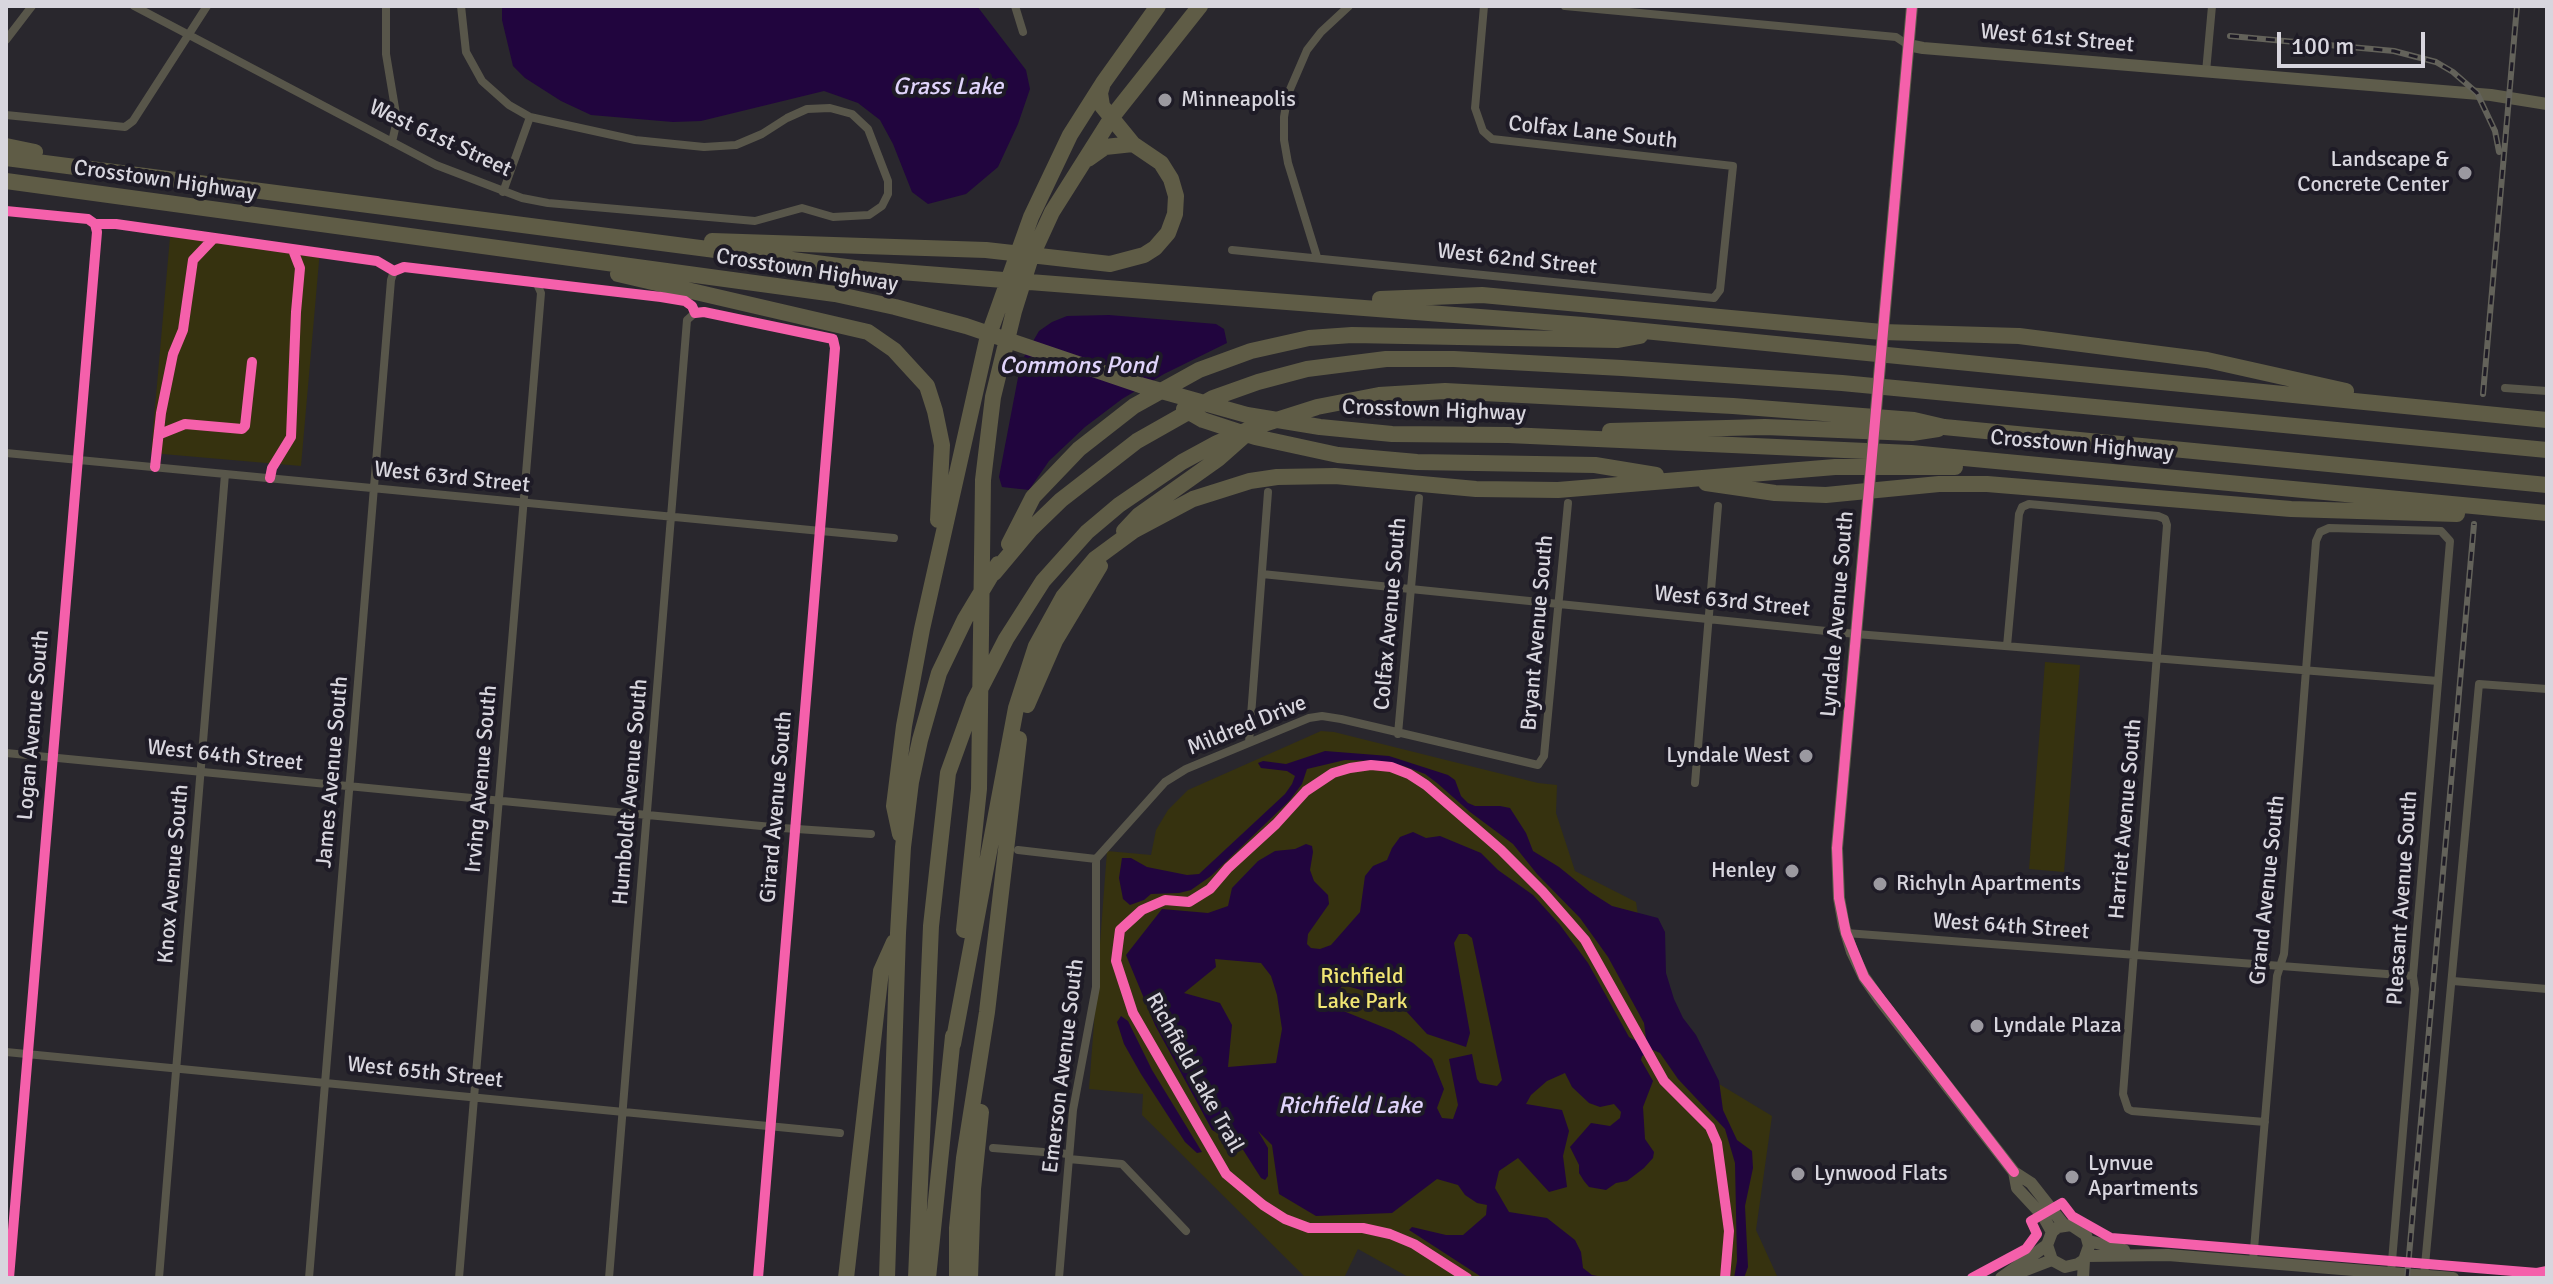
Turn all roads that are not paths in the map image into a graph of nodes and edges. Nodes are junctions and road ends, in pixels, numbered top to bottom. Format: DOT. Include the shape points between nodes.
graph roads {
  1 [pos="32,6"];
  2 [pos="134,6"];
  3 [pos="207,6"];
  4 [pos="386,6"];
  5 [pos="461,6"];
  6 [pos="1015,6"];
  7 [pos="1158,6"];
  8 [pos="1200,6"];
  9 [pos="1349,6"];
  10 [pos="1484,6"];
  11 [pos="1565,6"];
  12 [pos="1912,6"];
  13 [pos="2212,6"];
  14 [pos="1023,32"];
  15 [pos="188,35"];
  16 [pos="6,40"];
  17 [pos="1908,45"];
  18 [pos="2206,72"];
  19 [pos="1103,83"];
  20 [pos="2547,104"];
  21 [pos="6,115"];
  22 [pos="530,117"];
  23 [pos="1112,117"];
  24 [pos="392,142"];
  25 [pos="1133,144"];
  26 [pos="6,146"];
  27 [pos="6,158"];
  28 [pos="1081,165"];
  29 [pos="174,180"];
  30 [pos="11,182"];
  31 [pos="503,192"];
  32 [pos="6,211"];
  33 [pos="614,238"];
  34 [pos="1232,250"];
  35 [pos="523,251"];
  36 [pos="1317,257"];
  37 [pos="394,271"];
  38 [pos="1714,298"];
  39 [pos="1278,300"];
  40 [pos="695,313"];
  41 [pos="1882,332"];
  42 [pos="1661,333"];
  43 [pos="1140,385"];
  44 [pos="2505,388"];
  45 [pos="2547,391"];
  46 [pos="2414,407"];
  47 [pos="2547,420"];
  48 [pos="1839,422"];
  49 [pos="1254,427"];
  50 [pos="1508,435"];
  51 [pos="2547,450"];
  52 [pos="6,453"];
  53 [pos="77,460"];
  54 [pos="1910,460"];
  55 [pos="225,474"];
  56 [pos="2547,485"];
  57 [pos="373,488"];
  58 [pos="1869,489"];
  59 [pos="1268,492"];
  60 [pos="1563,496"];
  61 [pos="1419,498"];
  62 [pos="524,503"];
  63 [pos="1718,506"];
  64 [pos="2442,508"];
  65 [pos="2547,513"];
  66 [pos="671,517"];
  67 [pos="2329,528"];
  68 [pos="820,531"];
  69 [pos="894,538"];
  70 [pos="994,573"];
  71 [pos="1262,574"];
  72 [pos="1412,589"];
  73 [pos="1558,604"];
  74 [pos="1708,618"];
  75 [pos="922,629"];
  76 [pos="1856,634"];
  77 [pos="2007,646"];
  78 [pos="2156,658"];
  79 [pos="2307,670"];
  80 [pos="2438,681"];
  81 [pos="2547,689"];
  82 [pos="1398,734"];
  83 [pos="1249,742"];
  84 [pos="6,753"];
  85 [pos="52,757"];
  86 [pos="1538,765"];
  87 [pos="200,772"];
  88 [pos="1695,783"];
  89 [pos="350,786"];
  90 [pos="498,800"];
  91 [pos="647,815"];
  92 [pos="795,828"];
  93 [pos="871,834"];
  94 [pos="903,847"];
  95 [pos="1018,850"];
  96 [pos="1096,859"];
  97 [pos="898,933"];
  98 [pos="1846,933"];
  99 [pos="2133,954"];
  100 [pos="2281,966"];
  101 [pos="2413,976"];
  102 [pos="2453,981"];
  103 [pos="2547,989"];
  104 [pos="987,1012"];
  105 [pos="953,1044"];
  106 [pos="6,1052"];
  107 [pos="28,1054"];
  108 [pos="176,1069"];
  109 [pos="324,1083"];
  110 [pos="473,1097"];
  111 [pos="624,1112"];
  112 [pos="2265,1122"];
  113 [pos="771,1126"];
  114 [pos="840,1133"];
  115 [pos="993,1148"];
  116 [pos="1069,1156"];
  117 [pos="2058,1228"];
  118 [pos="1186,1231"];
  119 [pos="2089,1241"];
  120 [pos="2047,1245"];
  121 [pos="2139,1253"];
  122 [pos="2085,1258"];
  123 [pos="2052,1260"];
  124 [pos="2253,1261"];
  125 [pos="2066,1272"];
  126 [pos="2391,1273"];
  127 [pos="2424,1276"];
  128 [pos="9,1278"];
  129 [pos="159,1278"];
  130 [pos="309,1278"];
  131 [pos="459,1278"];
  132 [pos="609,1278"];
  133 [pos="758,1278"];
  134 [pos="846,1278"];
  135 [pos="887,1278"];
  136 [pos="916,1278"];
  137 [pos="928,1278"];
  138 [pos="957,1278"];
  139 [pos="970,1278"];
  140 [pos="1059,1278"];
  141 [pos="2004,1278"];
  142 [pos="2083,1278"];
  143 [pos="2453,1278"];
  1 -- 16 [label="street"];
  2 -- 15 [label="street, West 61st Street"];
  3 -- 15 [label="street"];
  4 -- 24 [label="street" via="386,54 397,120"];
  5 -- 22 [label="street" via="466,52 482,81"];
  6 -- 14 [label="street"];
  7 -- 19 [label="highway"];
  8 -- 23 [label="highway"];
  9 -- 36 [label="street" via="1307,50 1284,117 1288,163"];
  10 -- 38 [label="street, Colfax Lane South" via="1475,108 1483,131 1492,139 1733,166 1720,290"];
  11 -- 17 [label="street, West 61st Street" via="1896,37"];
  12 -- 17 [label="main road, Lyndale Avenue South"];
  13 -- 18 [label="street"];
  15 -- 21 [label="street" via="125,127"];
  15 -- 24 [label="street, West 61st Street"];
  17 -- 18 [label="main road, West 61st Street"];
  17 -- 41 [label="main road, Lyndale Avenue South"];
  18 -- 20 [label="main road, West 61st Street" via="2477,93"];
  19 -- 23 [label="highway" via="1102,106"];
  19 -- 75 [label="highway" via="1051,173 1003,292 977,378"];
  22 -- 31 [label="street"];
  22 -- 31 [label="street, West 61st Street" via="635,140 704,147 736,145 807,109 830,108 852,114 868,129 888,194 869,215 833,217 802,208 755,221 548,203"];
  23 -- 25 [label="highway"];
  23 -- 28 [label="highway"];
  24 -- 31 [label="street, West 61st Street"];
  25 -- 28 [label="highway" via="1105,147"];
  25 -- 33 [label="highway" via="1161,163 1171,179 1176,205 1168,233 1155,248 1122,263 986,250"];
  26 -- 29 [label="highway"];
  27 -- 29 [label="highway, Crosstown Highway"];
  28 -- 105 [label="highway" via="1030,260 993,397 983,480 979,789"];
  29 -- 33 [label="highway, Crosstown Highway"];
  30 -- 35 [label="highway, Crosstown Highway"];
  32 -- 53 [label="street, Logan Avenue South" via="95,224"];
  33 -- 39 [label="highway, Crosstown Highway" via="862,269"];
  34 -- 36 [label="street, West 62nd Street"];
  35 -- 43 [label="highway, Crosstown Highway" via="895,307"];
  35 -- 75 [label="highway" via="868,332 894,350 927,386 942,445 937,532"];
  36 -- 38 [label="street, West 62nd Street"];
  37 -- 57 [label="street, James Avenue South"];
  37 -- 62 [label="street, Irving Avenue South" via="404,267 537,284 541,293"];
  39 -- 41 [label="highway" via="1482,295"];
  39 -- 42 [label="highway, Crosstown Highway"];
  40 -- 66 [label="street, Humboldt Avenue South" via="687,320"];
  40 -- 68 [label="street, Girard Avenue South" via="833,339"];
  41 -- 46 [label="highway" via="2019,336 2207,360"];
  41 -- 58 [label="main road, Lyndale Avenue South"];
  42 -- 46 [label="highway, Crosstown Highway"];
  42 -- 70 [label="highway" via="1618,340 1309,338 1199,370 1134,406 1079,449 1033,497"];
  43 -- 50 [label="highway, Crosstown Highway" via="1247,415 1320,427"];
  43 -- 58 [label="highway" via="1203,420 1338,455 1595,465 1775,493 1826,495"];
  44 -- 45 [label="street"];
  46 -- 47 [label="highway, Crosstown Highway"];
  48 -- 49 [label="highway" via="1623,399 1445,391 1379,395"];
  48 -- 50 [label="highway"];
  48 -- 56 [label="highway" via="1944,427"];
  49 -- 104 [label="highway" via="1130,525 1079,599 1045,663 1022,718"];
  49 -- 136 [label="highway" via="1182,462 1087,532 1043,581 974,701 948,773 931,926"];
  50 -- 54 [label="highway, Crosstown Highway" via="1837,449"];
  51 -- 70 [label="highway" via="1842,383 1386,359 1307,369 1213,398 1137,441 1061,500"];
  52 -- 53 [label="street, West 63rd Street"];
  53 -- 55 [label="street, West 63rd Street"];
  53 -- 85 [label="street, Logan Avenue South"];
  54 -- 60 [label="highway"];
  54 -- 64 [label="highway, Crosstown Highway" via="2019,462"];
  55 -- 57 [label="street, West 63rd Street"];
  55 -- 87 [label="street, Knox Avenue South"];
  57 -- 62 [label="street, West 63rd Street"];
  57 -- 89 [label="street, James Avenue South"];
  58 -- 64 [label="highway" via="1987,484 2291,509"];
  58 -- 76 [label="main road, Lyndale Avenue South"];
  59 -- 71 [label="street"];
  60 -- 73 [label="street, Bryant Avenue South"];
  60 -- 105 [label="highway" via="1305,475 1250,481 1193,499 1133,531 1095,559 1063,597 1036,646 1016,708"];
  61 -- 72 [label="street, Colfax Avenue South"];
  62 -- 66 [label="street, West 63rd Street"];
  62 -- 90 [label="street, Irving Avenue South"];
  63 -- 74 [label="street"];
  64 -- 65 [label="highway, Crosstown Highway"];
  66 -- 68 [label="street, West 63rd Street"];
  66 -- 91 [label="street, Humboldt Avenue South"];
  67 -- 79 [label="street, Grand Avenue South" via="2316,541"];
  67 -- 80 [label="street, Pleasant Avenue South" via="2441,531 2450,541"];
  68 -- 69 [label="street, West 63rd Street"];
  68 -- 92 [label="street, Girard Avenue South"];
  70 -- 94 [label="highway" via="939,673 920,740"];
  71 -- 72 [label="street, West 63rd Street"];
  71 -- 83 [label="street"];
  72 -- 73 [label="street, West 63rd Street"];
  72 -- 82 [label="street, Colfax Avenue South"];
  73 -- 74 [label="street, West 63rd Street"];
  73 -- 86 [label="street, Bryant Avenue South" via="1544,756"];
  74 -- 76 [label="street, West 63rd Street"];
  74 -- 88 [label="street"];
  75 -- 94 [label="highway" via="894,806"];
  76 -- 77 [label="street, West 63rd Street"];
  76 -- 98 [label="main road, Lyndale Avenue South" via="1837,848"];
  77 -- 78 [label="street, West 63rd Street"];
  77 -- 78 [label="street, Harriet Avenue South" via="2019,514 2029,504 2165,519"];
  78 -- 79 [label="street, West 63rd Street"];
  78 -- 99 [label="street, Harriet Avenue South"];
  79 -- 80 [label="street, West 63rd Street"];
  79 -- 100 [label="street, Grand Avenue South"];
  80 -- 101 [label="street, Pleasant Avenue South"];
  81 -- 102 [label="street" via="2479,684"];
  82 -- 83 [label="street, Mildred Drive" via="1322,716"];
  82 -- 86 [label="street, Mildred Drive"];
  83 -- 96 [label="street, Mildred Drive" via="1165,782"];
  84 -- 85 [label="street, West 64th Street"];
  85 -- 87 [label="street, West 64th Street"];
  85 -- 107 [label="street, Logan Avenue South"];
  87 -- 89 [label="street, West 64th Street"];
  87 -- 108 [label="street, Knox Avenue South"];
  89 -- 90 [label="street, West 64th Street"];
  89 -- 109 [label="street, James Avenue South"];
  90 -- 91 [label="street, West 64th Street"];
  90 -- 110 [label="street, Irving Avenue South"];
  91 -- 92 [label="street, West 64th Street"];
  91 -- 111 [label="street, Humboldt Avenue South"];
  92 -- 93 [label="street, West 64th Street"];
  92 -- 113 [label="street, Girard Avenue South"];
  94 -- 97 [label="highway"];
  95 -- 96 [label="street"];
  96 -- 116 [label="street, Emerson Avenue South" via="1096,987"];
  97 -- 134 [label="highway" via="881,971"];
  97 -- 135 [label="highway"];
  98 -- 99 [label="street, West 64th Street"];
  98 -- 117 [label="main road, Lyndale Avenue South" via="1880,1000 2014,1172 2031,1183"];
  99 -- 100 [label="street, West 64th Street"];
  99 -- 112 [label="street, Harriet Avenue South" via="2123,1094 2128,1109"];
  100 -- 101 [label="street, West 64th Street"];
  100 -- 112 [label="street, Grand Avenue South"];
  101 -- 126 [label="street, Pleasant Avenue South"];
  102 -- 103 [label="street"];
  102 -- 127 [label="street"];
  104 -- 138 [label="highway" via="962,1174"];
  104 -- 139 [label="highway"];
  105 -- 137 [label="highway"];
  106 -- 107 [label="street, West 65th Street"];
  107 -- 108 [label="street, West 65th Street"];
  107 -- 128 [label="street, Logan Avenue South"];
  108 -- 109 [label="street, West 65th Street"];
  108 -- 129 [label="street, Knox Avenue South"];
  109 -- 110 [label="street, West 65th Street"];
  109 -- 130 [label="street, James Avenue South"];
  110 -- 111 [label="street, West 65th Street"];
  110 -- 131 [label="street, Irving Avenue South"];
  111 -- 113 [label="street, West 65th Street"];
  111 -- 132 [label="street, Humboldt Avenue South"];
  112 -- 124 [label="street, Grand Avenue South"];
  113 -- 114 [label="street, West 65th Street"];
  113 -- 133 [label="street, Girard Avenue South"];
  115 -- 116 [label="street"];
  116 -- 118 [label="street" via="1122,1164"];
  116 -- 140 [label="street, Emerson Avenue South"];
  117 -- 119 [label="main road, Lyndale Avenue South" via="2077,1226"];
  117 -- 120 [label="main road"];
  119 -- 121 [label="main road"];
  119 -- 122 [label="main road"];
  120 -- 123 [label="main road"];
  120 -- 141 [label="main road"];
  121 -- 122 [label="main road"];
  121 -- 124 [label="main road"];
  122 -- 125 [label="main road"];
  122 -- 142 [label="main road"];
  123 -- 125 [label="main road"];
  123 -- 141 [label="main road"];
  124 -- 126 [label="main road"];
  126 -- 127 [label="main road"];
  127 -- 143 [label="main road"];
}
